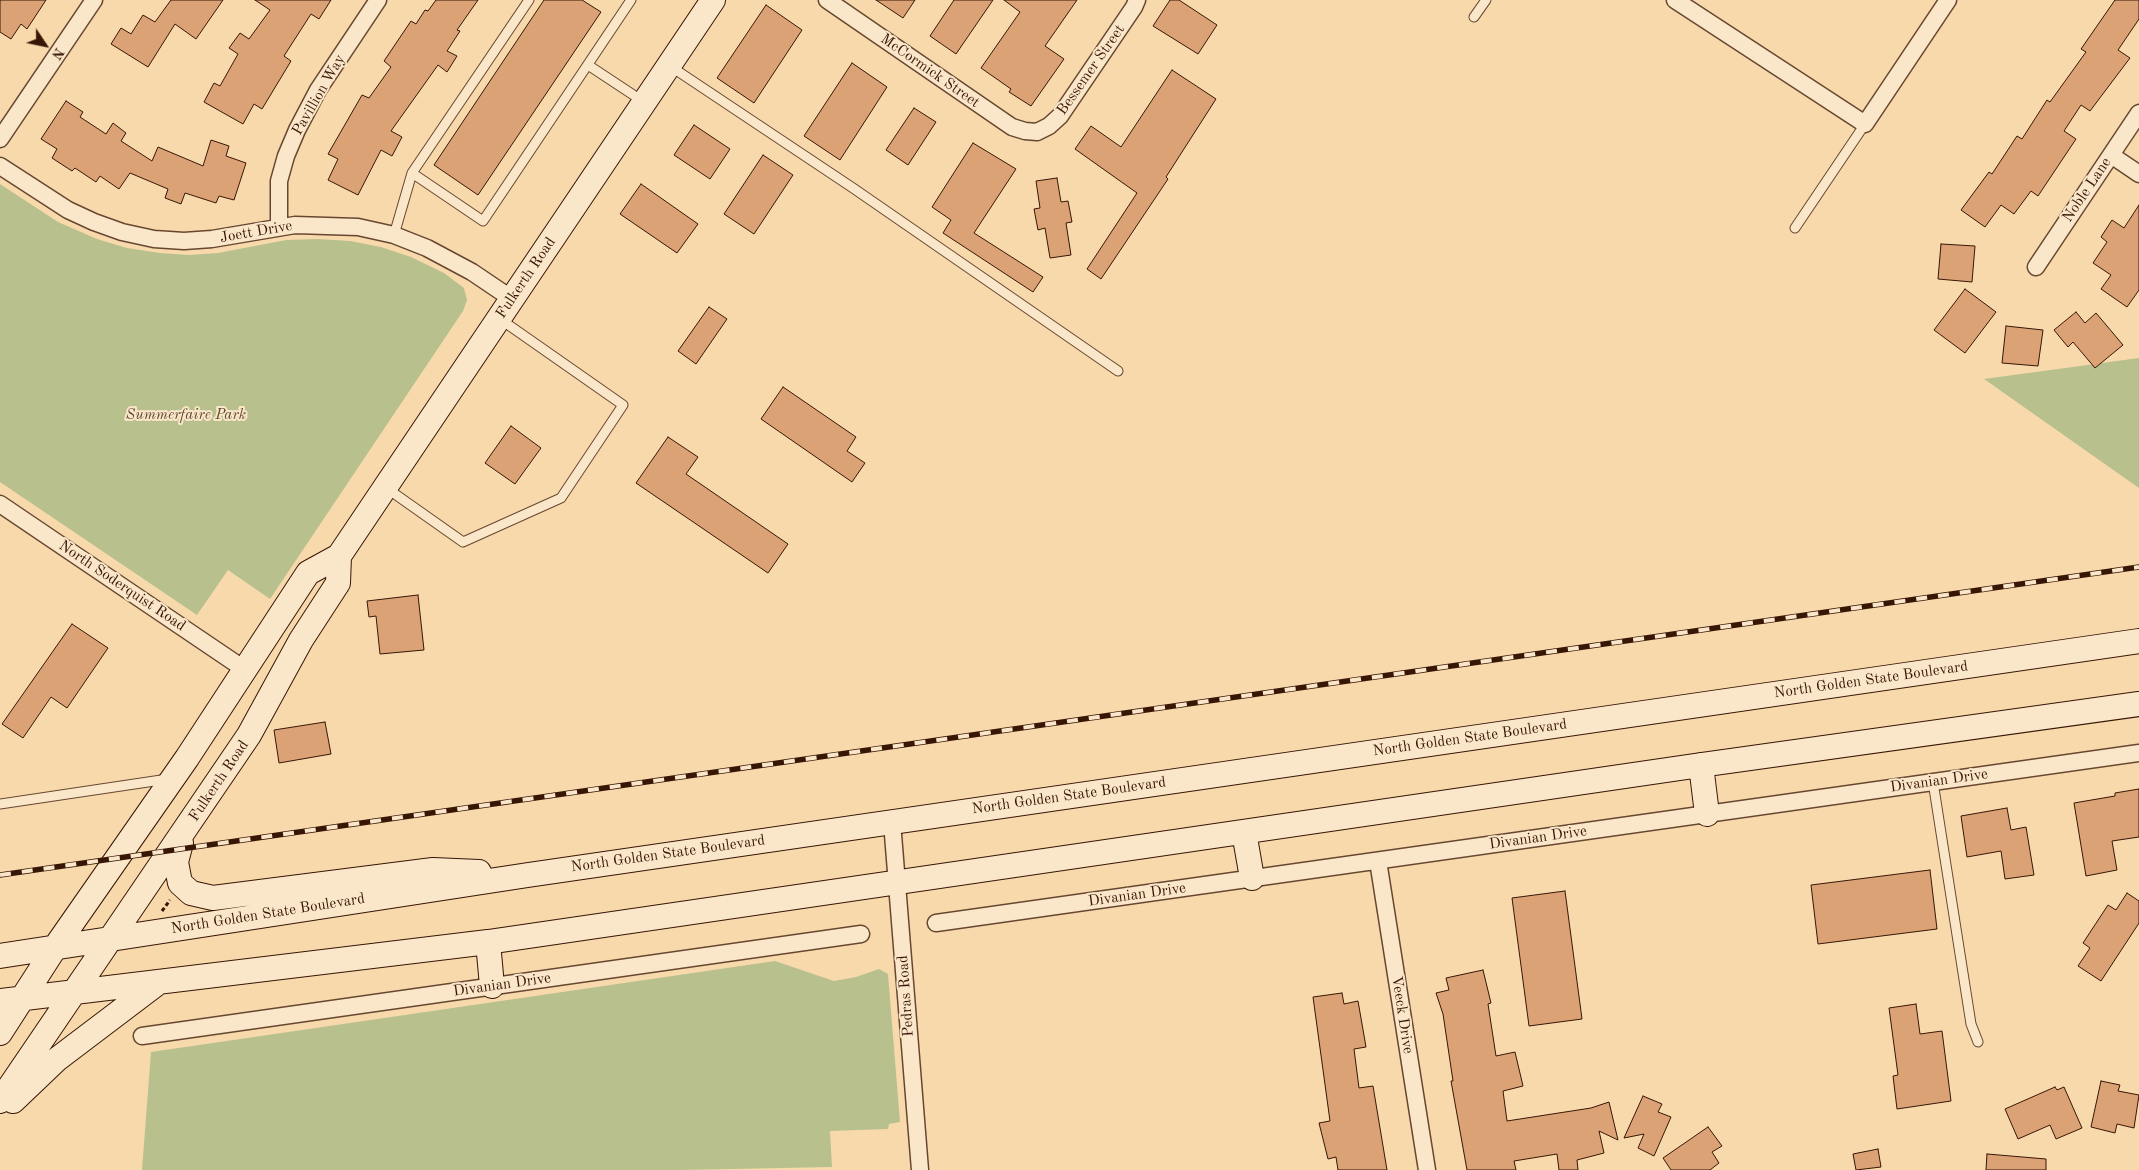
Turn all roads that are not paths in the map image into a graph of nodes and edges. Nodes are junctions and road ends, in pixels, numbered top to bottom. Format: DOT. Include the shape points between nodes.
graph roads {
  1 [pos="94,0"];
  2 [pos="378,0"];
  3 [pos="529,0"];
  4 [pos="631,0"];
  5 [pos="713,0"];
  6 [pos="827,0"];
  7 [pos="1137,0"];
  8 [pos="1486,0"];
  9 [pos="1675,0"];
  10 [pos="1948,0"];
  11 [pos="1474,17"];
  12 [pos="588,65"];
  13 [pos="669,65"];
  14 [pos="644,102"];
  15 [pos="2139,113"];
  16 [pos="1865,124"];
  17 [pos="1037,132"];
  18 [pos="0,140"];
  19 [pos="2111,155"];
  20 [pos="0,166"];
  21 [pos="412,173"];
  22 [pos="2139,174"];
  23 [pos="278,227"];
  24 [pos="1794,228"];
  25 [pos="394,235"];
  26 [pos="2036,267"];
  27 [pos="505,308"];
  28 [pos="1118,371"];
  29 [pos="385,487"];
  30 [pos="0,504"];
  31 [pos="339,556"];
  32 [pos="2139,641"];
  33 [pos="244,669"];
  34 [pos="2136,706"];
  35 [pos="2139,753"];
  36 [pos="1701,765"];
  37 [pos="173,778"];
  38 [pos="1933,782"];
  39 [pos="0,804"];
  40 [pos="1707,814"];
  41 [pos="892,822"];
  42 [pos="187,829"];
  43 [pos="1244,832"];
  44 [pos="1378,861"];
  45 [pos="528,875"];
  46 [pos="1252,878"];
  47 [pos="898,884"];
  48 [pos="936,923"];
  49 [pos="861,934"];
  50 [pos="112,938"];
  51 [pos="488,942"];
  52 [pos="56,946"];
  53 [pos="0,956"];
  54 [pos="157,984"];
  55 [pos="492,986"];
  56 [pos="73,993"];
  57 [pos="10,1000"];
  58 [pos="0,1032"];
  59 [pos="142,1036"];
  60 [pos="1978,1042"];
  61 [pos="0,1101"];
  62 [pos="0,1115"];
  63 [pos="920,1170"];
  64 [pos="1427,1170"];
  1 -- 18 [label="street"];
  2 -- 23 [label="street, Pavillion Way" via="318,90 297,130 280,181"];
  3 -- 21 [label="lane"];
  4 -- 12 [label="lane"];
  5 -- 13 [label="main road, Fulkerth Road"];
  6 -- 17 [label="street, McCormick Street" via="1012,127"];
  7 -- 17 [label="street, Bessemer Street" via="1060,116"];
  8 -- 11 [label="lane"];
  9 -- 16 [label="street"];
  10 -- 16 [label="street"];
  12 -- 14 [label="lane"];
  12 -- 21 [label="lane" via="483,221"];
  13 -- 14 [label="main road, Fulkerth Road"];
  13 -- 28 [label="lane"];
  14 -- 27 [label="main road, Fulkerth Road"];
  15 -- 19 [label="street, Noble Lane"];
  16 -- 24 [label="lane"];
  19 -- 22 [label="street"];
  19 -- 26 [label="street, Noble Lane"];
  20 -- 23 [label="street, Joett Drive" via="80,216 138,236 197,240"];
  21 -- 25 [label="lane"];
  23 -- 25 [label="street, Joett Drive" via="342,225"];
  25 -- 27 [label="street, Joett Drive" via="458,264"];
  27 -- 29 [label="main road, Fulkerth Road"];
  27 -- 29 [label="lane" via="623,405 561,498 462,542"];
  29 -- 31 [label="main road, Fulkerth Road"];
  30 -- 33 [label="street, North Soderquist Road"];
  31 -- 33 [label="main road, Fulkerth Road" via="308,573"];
  31 -- 42 [label="main road, Fulkerth Road" via="338,583 249,735"];
  32 -- 41 [label="main road, North Golden State Boulevard"];
  33 -- 37 [label="main road, Fulkerth Road"];
  34 -- 36 [label="main road"];
  35 -- 38 [label="street, Divanian Drive"];
  36 -- 40 [label="main road"];
  36 -- 43 [label="main road"];
  37 -- 39 [label="lane"];
  37 -- 52 [label="main road, Fulkerth Road"];
  38 -- 40 [label="street, Divanian Drive"];
  38 -- 60 [label="lane" via="1970,1024"];
  40 -- 44 [label="street, Divanian Drive"];
  41 -- 45 [label="main road, North Golden State Boulevard"];
  41 -- 47 [label="street, Pedras Road"];
  42 -- 45 [label="main road" via="177,855 176,869 180,882 191,892 213,898 433,870"];
  42 -- 50 [label="main road, Fulkerth Road"];
  43 -- 46 [label="main road"];
  43 -- 47 [label="main road"];
  44 -- 46 [label="street, Divanian Drive"];
  44 -- 64 [label="street, Veeck Drive"];
  45 -- 50 [label="main road, North Golden State Boulevard"];
  46 -- 48 [label="street, Divanian Drive"];
  47 -- 51 [label="main road"];
  47 -- 63 [label="street, Pedras Road"];
  49 -- 55 [label="street, Divanian Drive"];
  50 -- 52 [label="main road, North Golden State Boulevard"];
  50 -- 56 [label="main road, Fulkerth Road"];
  51 -- 54 [label="main road"];
  51 -- 55 [label="main road"];
  52 -- 53 [label="main road, North Golden State Boulevard"];
  52 -- 57 [label="main road, Fulkerth Road"];
  54 -- 56 [label="main road"];
  54 -- 62 [label="main road" via="56,1060"];
  55 -- 59 [label="street, Divanian Drive"];
  56 -- 57 [label="main road"];
  56 -- 61 [label="main road, Fulkerth Road"];
  57 -- 58 [label="main road, Fulkerth Road"];
}
